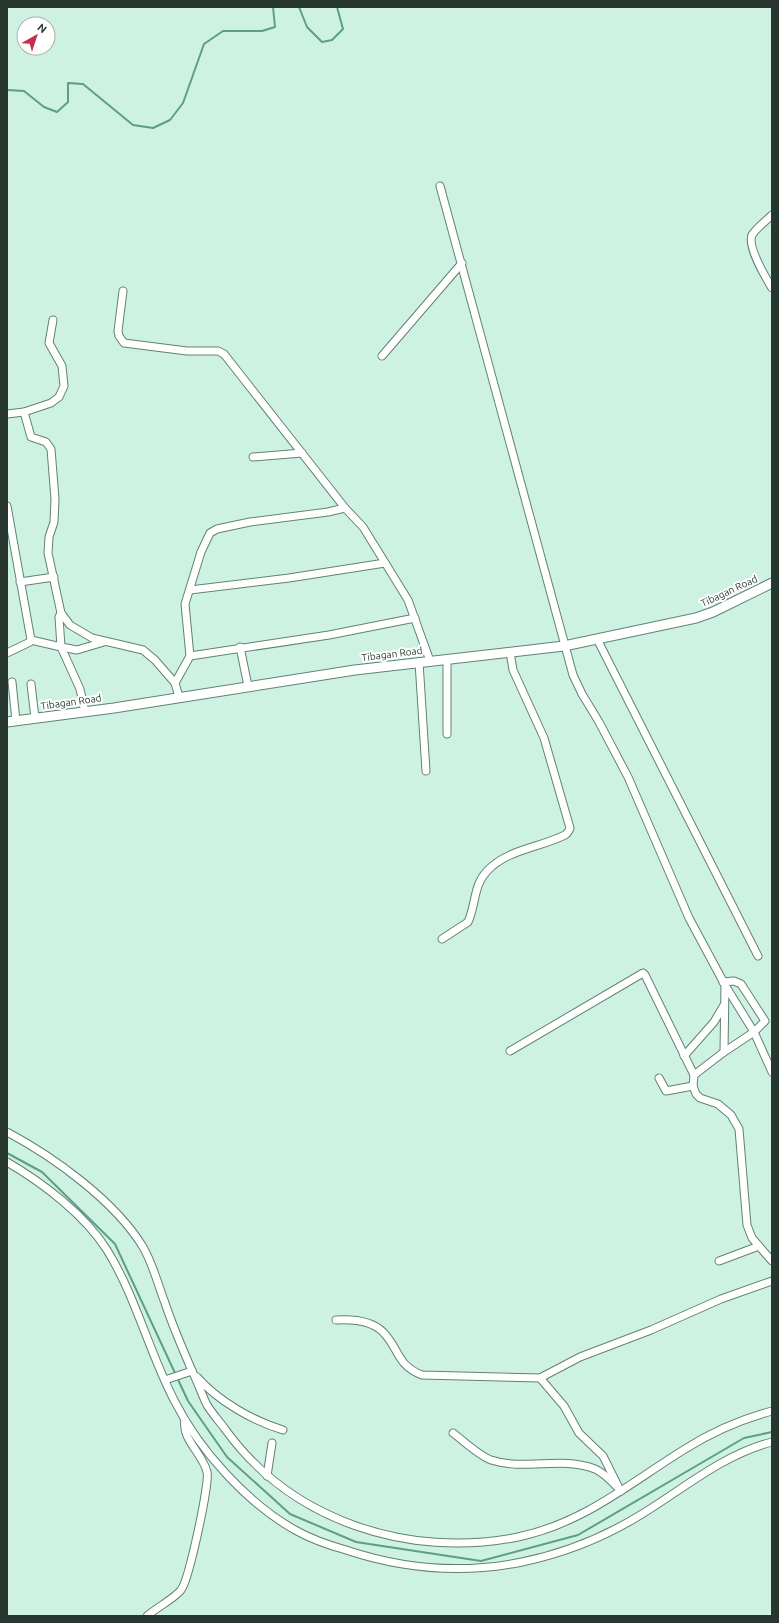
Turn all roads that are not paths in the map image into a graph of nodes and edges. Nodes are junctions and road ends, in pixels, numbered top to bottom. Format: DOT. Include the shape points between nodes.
graph roads {
  1 [pos="440,186"];
  2 [pos="772,215"];
  3 [pos="462,263"];
  4 [pos="772,288"];
  5 [pos="123,291"];
  6 [pos="53,320"];
  7 [pos="382,356"];
  8 [pos="24,412"];
  9 [pos="7,414"];
  10 [pos="302,453"];
  11 [pos="253,457"];
  12 [pos="7,506"];
  13 [pos="345,508"];
  14 [pos="385,563"];
  15 [pos="54,577"];
  16 [pos="20,582"];
  17 [pos="771,585"];
  18 [pos="190,590"];
  19 [pos="61,613"];
  20 [pos="415,618"];
  21 [pos="597,639"];
  22 [pos="31,640"];
  23 [pos="107,641"];
  24 [pos="564,646"];
  25 [pos="61,647"];
  26 [pos="240,647"];
  27 [pos="510,652"];
  28 [pos="7,653"];
  29 [pos="190,656"];
  30 [pos="447,659"];
  31 [pos="430,661"];
  32 [pos="420,662"];
  33 [pos="12,682"];
  34 [pos="175,683"];
  35 [pos="31,684"];
  36 [pos="248,686"];
  37 [pos="179,697"];
  38 [pos="85,712"];
  39 [pos="35,718"];
  40 [pos="11,722"];
  41 [pos="447,734"];
  42 [pos="426,771"];
  43 [pos="442,939"];
  44 [pos="758,956"];
  45 [pos="724,984"];
  46 [pos="725,1003"];
  47 [pos="754,1032"];
  48 [pos="510,1051"];
  49 [pos="724,1052"];
  50 [pos="684,1056"];
  51 [pos="772,1072"];
  52 [pos="694,1075"];
  53 [pos="659,1078"];
  54 [pos="693,1086"];
  55 [pos="7,1132"];
  56 [pos="7,1162"];
  57 [pos="760,1246"];
  58 [pos="719,1261"];
  59 [pos="772,1261"];
  60 [pos="772,1281"];
  61 [pos="336,1320"];
  62 [pos="193,1372"];
  63 [pos="540,1378"];
  64 [pos="168,1380"];
  65 [pos="772,1411"];
  66 [pos="185,1420"];
  67 [pos="283,1430"];
  68 [pos="453,1433"];
  69 [pos="772,1442"];
  70 [pos="272,1443"];
  71 [pos="267,1476"];
  72 [pos="621,1491"];
  73 [pos="147,1616"];
  1 -- 3 [label="street"];
  2 -- 4 [label="street" via="753,234 751,241 760,267"];
  3 -- 7 [label="street"];
  3 -- 24 [label="street"];
  5 -- 10 [label="street" via="118,331 124,344 222,353"];
  6 -- 8 [label="street" via="49,343 62,366 64,388 56,401"];
  8 -- 9 [label="street"];
  8 -- 15 [label="street" via="31,437 46,442 51,449 55,499 48,553"];
  10 -- 11 [label="street"];
  10 -- 13 [label="street"];
  12 -- 16 [label="street"];
  13 -- 14 [label="street" via="363,527"];
  13 -- 18 [label="street" via="213,530 201,552"];
  14 -- 18 [label="street"];
  14 -- 20 [label="street" via="408,600"];
  15 -- 16 [label="street"];
  15 -- 19 [label="street"];
  16 -- 22 [label="street"];
  17 -- 21 [label="main road, Tibagan Road" via="696,618"];
  18 -- 29 [label="street" via="185,611"];
  19 -- 23 [label="street" via="70,625 81,632 92,638"];
  19 -- 25 [label="street"];
  20 -- 26 [label="street"];
  20 -- 31 [label="street"];
  21 -- 24 [label="main road, Tibagan Road"];
  21 -- 44 [label="street"];
  22 -- 25 [label="street"];
  22 -- 28 [label="street"];
  23 -- 25 [label="street" via="76,650"];
  23 -- 34 [label="street" via="144,650"];
  24 -- 27 [label="main road, Tibagan Road"];
  24 -- 45 [label="street" via="577,686 600,722 628,777 689,918"];
  25 -- 38 [label="street" via="80,689"];
  26 -- 29 [label="street"];
  26 -- 36 [label="street"];
  27 -- 30 [label="main road, Tibagan Road"];
  27 -- 43 [label="street" via="513,670 544,738 570,828 564,835 501,860 486,872 475,891 468,922"];
  29 -- 34 [label="street"];
  30 -- 31 [label="main road, Tibagan Road"];
  30 -- 41 [label="street"];
  31 -- 32 [label="main road, Tibagan Road"];
  32 -- 36 [label="main road, Tibagan Road"];
  32 -- 42 [label="street"];
  33 -- 40 [label="street"];
  34 -- 37 [label="street"];
  35 -- 39 [label="street"];
  36 -- 37 [label="main road, Tibagan Road"];
  37 -- 38 [label="main road, Tibagan Road"];
  38 -- 39 [label="main road, Tibagan Road"];
  39 -- 40 [label="main road, Tibagan Road"];
  45 -- 46 [label="street"];
  45 -- 47 [label="street"];
  45 -- 47 [label="street" via="734,981 742,984 764,1019 764,1024"];
  46 -- 49 [label="street"];
  46 -- 50 [label="street" via="714,1022"];
  47 -- 49 [label="street"];
  47 -- 51 [label="street"];
  48 -- 50 [label="street" via="641,973 645,975"];
  49 -- 52 [label="street"];
  50 -- 52 [label="street"];
  52 -- 54 [label="street"];
  53 -- 54 [label="street" via="666,1091"];
  54 -- 57 [label="street" via="700,1098 718,1104 731,1115 739,1129 747,1225 752,1238"];
  55 -- 62 [label="street" via="35,1147 72,1174 131,1230 144,1249"];
  56 -- 64 [label="street" via="62,1202 90,1228 107,1250"];
  57 -- 58 [label="street"];
  57 -- 59 [label="street"];
  60 -- 63 [label="street" via="721,1299 656,1328 580,1357"];
  61 -- 63 [label="street" via="352,1319 374,1326 383,1332 406,1367 422,1375"];
  62 -- 64 [label="street"];
  62 -- 67 [label="street" via="212,1391 252,1418"];
  62 -- 71 [label="street" via="208,1406 237,1446"];
  63 -- 72 [label="street" via="564,1406 579,1433 604,1456"];
  64 -- 66 [label="street" via="174,1400"];
  65 -- 72 [label="street" via="727,1426"];
  66 -- 69 [label="street" via="223,1470 253,1499 291,1528 324,1543 377,1561 439,1568 522,1562 585,1543 623,1525 727,1460"];
  66 -- 73 [label="street" via="187,1435 205,1465 209,1477 195,1548 182,1589"];
  68 -- 72 [label="street" via="491,1460 530,1466 569,1463 595,1469"];
  70 -- 71 [label="street"];
  71 -- 72 [label="street" via="300,1500 350,1524 412,1540 448,1544 501,1540 540,1531 584,1514"];
}
